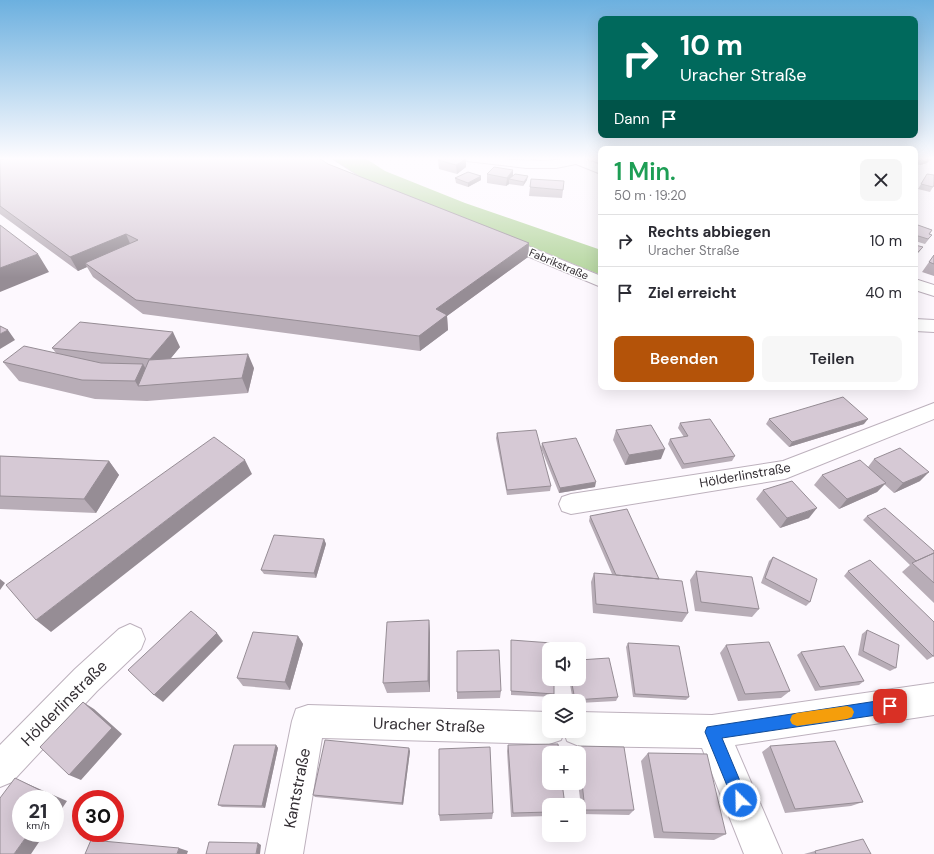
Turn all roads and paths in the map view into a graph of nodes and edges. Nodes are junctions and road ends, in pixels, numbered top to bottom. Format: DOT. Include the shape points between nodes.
graph roads {
  1 [pos="485,233"];
  2 [pos="598,281"];
  3 [pos="918,285"];
  4 [pos="934,291"];
  5 [pos="918,325"];
  6 [pos="934,326"];
  7 [pos="934,411"];
  8 [pos="571,504"];
  9 [pos="130,639"];
  10 [pos="934,699"];
  11 [pos="308,721"];
  12 [pos="542,728"];
  13 [pos="586,729"];
  14 [pos="712,732"];
  15 [pos="0,770"];
  16 [pos="284,854"];
  17 [pos="763,854"];
  1 -- 2 [label="street, Fabrikstraße"];
  3 -- 4 [label="street"];
  5 -- 6 [label="street"];
  7 -- 8 [label="street, Hölderlinstraße" via="785,470"];
  9 -- 15 [label="street, Hölderlinstraße" via="86,680"];
  10 -- 14 [label="street"];
  11 -- 12 [label="street, Uracher Straße"];
  11 -- 16 [label="street, Kantstraße"];
  13 -- 14 [label="street"];
  14 -- 17 [label="street"];
}
